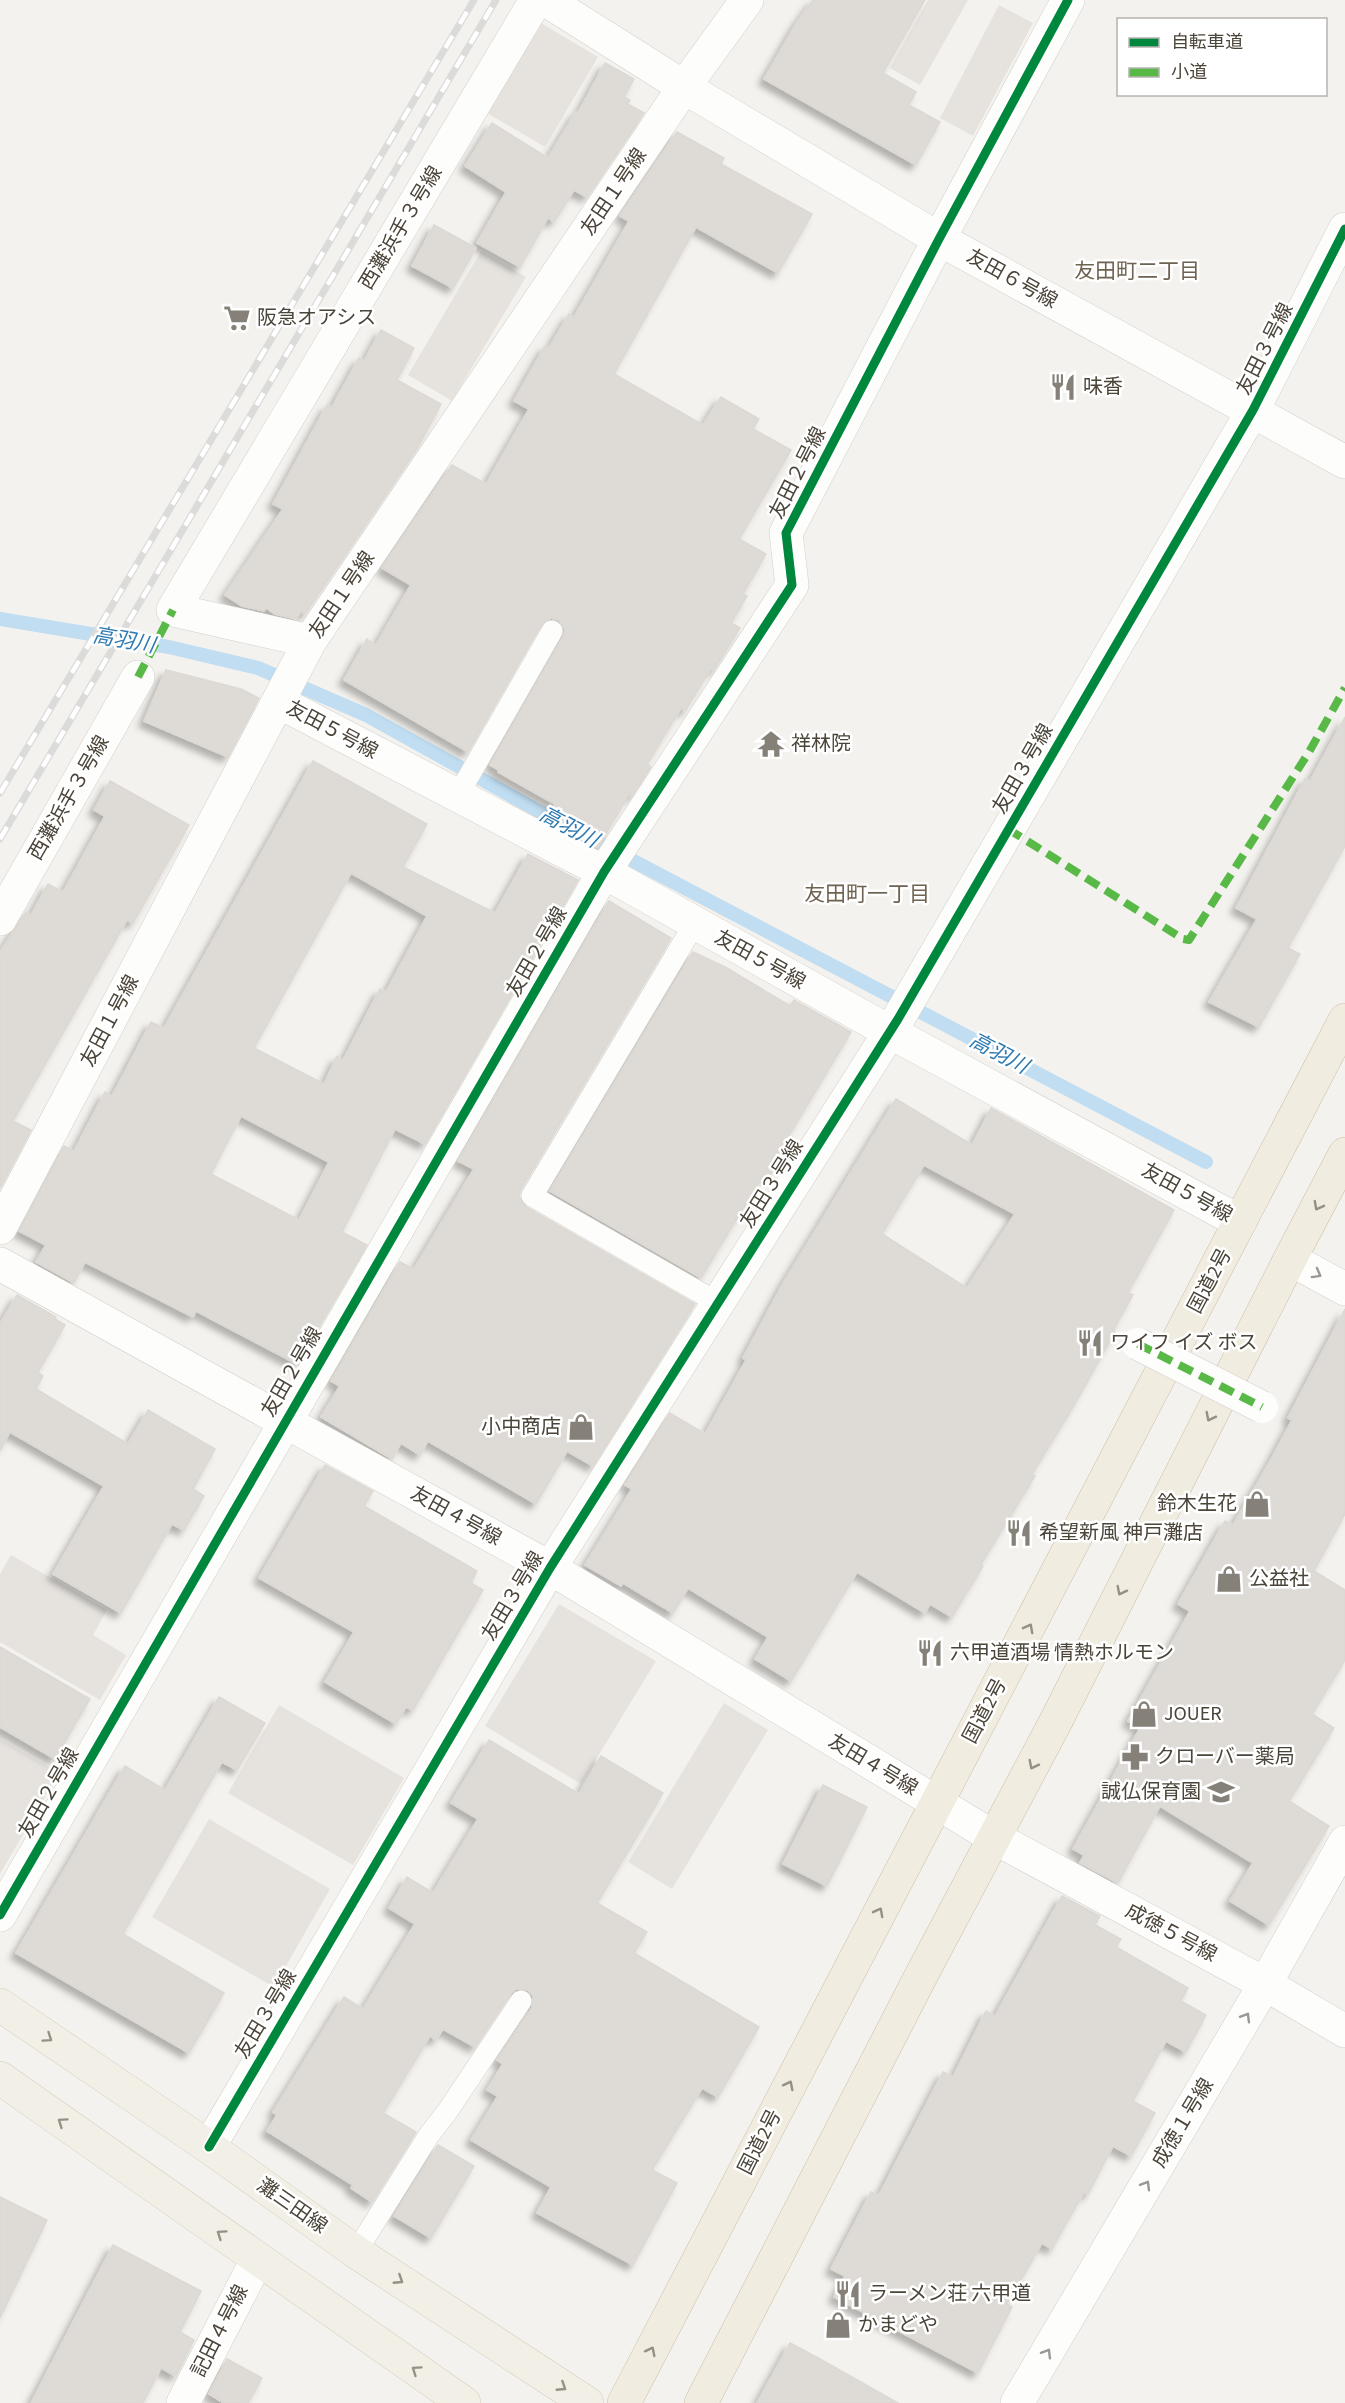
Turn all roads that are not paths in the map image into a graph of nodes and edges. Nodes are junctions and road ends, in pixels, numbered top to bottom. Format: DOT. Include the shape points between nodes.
graph roads {
  1 [pos="536,0"];
  2 [pos="546,0"];
  3 [pos="747,0"];
  4 [pos="1068,0"];
  5 [pos="684,87"];
  6 [pos="1345,229"];
  7 [pos="939,239"];
  8 [pos="1253,411"];
  9 [pos="1345,462"];
  10 [pos="552,631"];
  11 [pos="306,648"];
  12 [pos="138,677"];
  13 [pos="282,696"];
  14 [pos="462,789"];
  15 [pos="615,858"];
  16 [pos="0,919"];
  17 [pos="695,923"];
  18 [pos="1345,1020"];
  19 [pos="894,1026"];
  20 [pos="1345,1154"];
  21 [pos="1240,1222"];
  22 [pos="1,1225"];
  23 [pos="1290,1259"];
  24 [pos="0,1264"];
  25 [pos="1345,1289"];
  26 [pos="718,1303"];
  27 [pos="1138,1344"];
  28 [pos="1262,1407"];
  29 [pos="285,1421"];
  30 [pos="550,1568"];
  31 [pos="936,1804"];
  32 [pos="995,1838"];
  33 [pos="1345,1842"];
  34 [pos="0,1915"];
  35 [pos="1265,1984"];
  36 [pos="521,2001"];
  37 [pos="0,2005"];
  38 [pos="1345,2031"];
  39 [pos="0,2078"];
  40 [pos="209,2147"];
  41 [pos="356,2252"];
  42 [pos="257,2260"];
  43 [pos="183,2403"];
  44 [pos="464,2403"];
  45 [pos="586,2403"];
  46 [pos="624,2403"];
  47 [pos="701,2403"];
  48 [pos="1017,2403"];
  1 -- 11 [label="street, 西灘浜手３号線" via="173,610"];
  2 -- 5 [label="street, 友田６号線"];
  3 -- 5 [label="street, 友田１号線"];
  4 -- 7 [label="street, 友田２号線"];
  5 -- 7 [label="street, 友田６号線"];
  5 -- 11 [label="street, 友田１号線"];
  6 -- 8 [label="street, 友田３号線"];
  7 -- 8 [label="street, 友田６号線"];
  7 -- 15 [label="street, 友田２号線" via="786,533 792,585"];
  8 -- 9 [label="street, 友田６号線"];
  8 -- 19 [label="street, 友田３号線"];
  10 -- 14 [label="lane"];
  11 -- 13 [label="street, 友田１号線"];
  12 -- 16 [label="street, 西灘浜手３号線"];
  13 -- 14 [label="street, 友田５号線"];
  13 -- 22 [label="street, 友田１号線"];
  14 -- 15 [label="street, 友田５号線"];
  15 -- 17 [label="street, 友田５号線"];
  15 -- 29 [label="street, 友田２号線"];
  17 -- 19 [label="street, 友田５号線"];
  17 -- 26 [label="lane" via="532,1196"];
  18 -- 21 [label="highway, 国道2号"];
  19 -- 21 [label="street, 友田５号線"];
  19 -- 26 [label="street, 友田３号線"];
  20 -- 23 [label="highway, one-way"];
  31 -- 21 [label="highway, 国道2号, one-way"];
  23 -- 25 [label="street, one-way"];
  23 -- 32 [label="highway, one-way"];
  24 -- 29 [label="street, 友田４号線"];
  26 -- 30 [label="street, 友田３号線"];
  27 -- 28 [label="street, bridge"];
  29 -- 30 [label="street, 友田４号線"];
  29 -- 34 [label="street, 友田２号線"];
  30 -- 31 [label="street, 友田４号線"];
  30 -- 40 [label="street, 友田３号線"];
  31 -- 32 [label="street, 友田４号線"];
  46 -- 31 [label="highway, 国道2号, one-way"];
  32 -- 35 [label="street, 成徳５号線"];
  32 -- 47 [label="highway"];
  33 -- 35 [label="street, 成徳１号線"];
  35 -- 38 [label="street, 成徳５号線"];
  48 -- 35 [label="street, 成徳１号線, one-way"];
  36 -- 41 [label="lane" via="429,2135"];
  37 -- 40 [label="main road, 灘三田線, one-way"];
  42 -- 39 [label="main road, one-way"];
  40 -- 41 [label="main road, 灘三田線"];
  41 -- 45 [label="main road, 灘三田線, one-way"];
  42 -- 43 [label="street, 記田４号線"];
  44 -- 42 [label="main road, one-way"];
}
